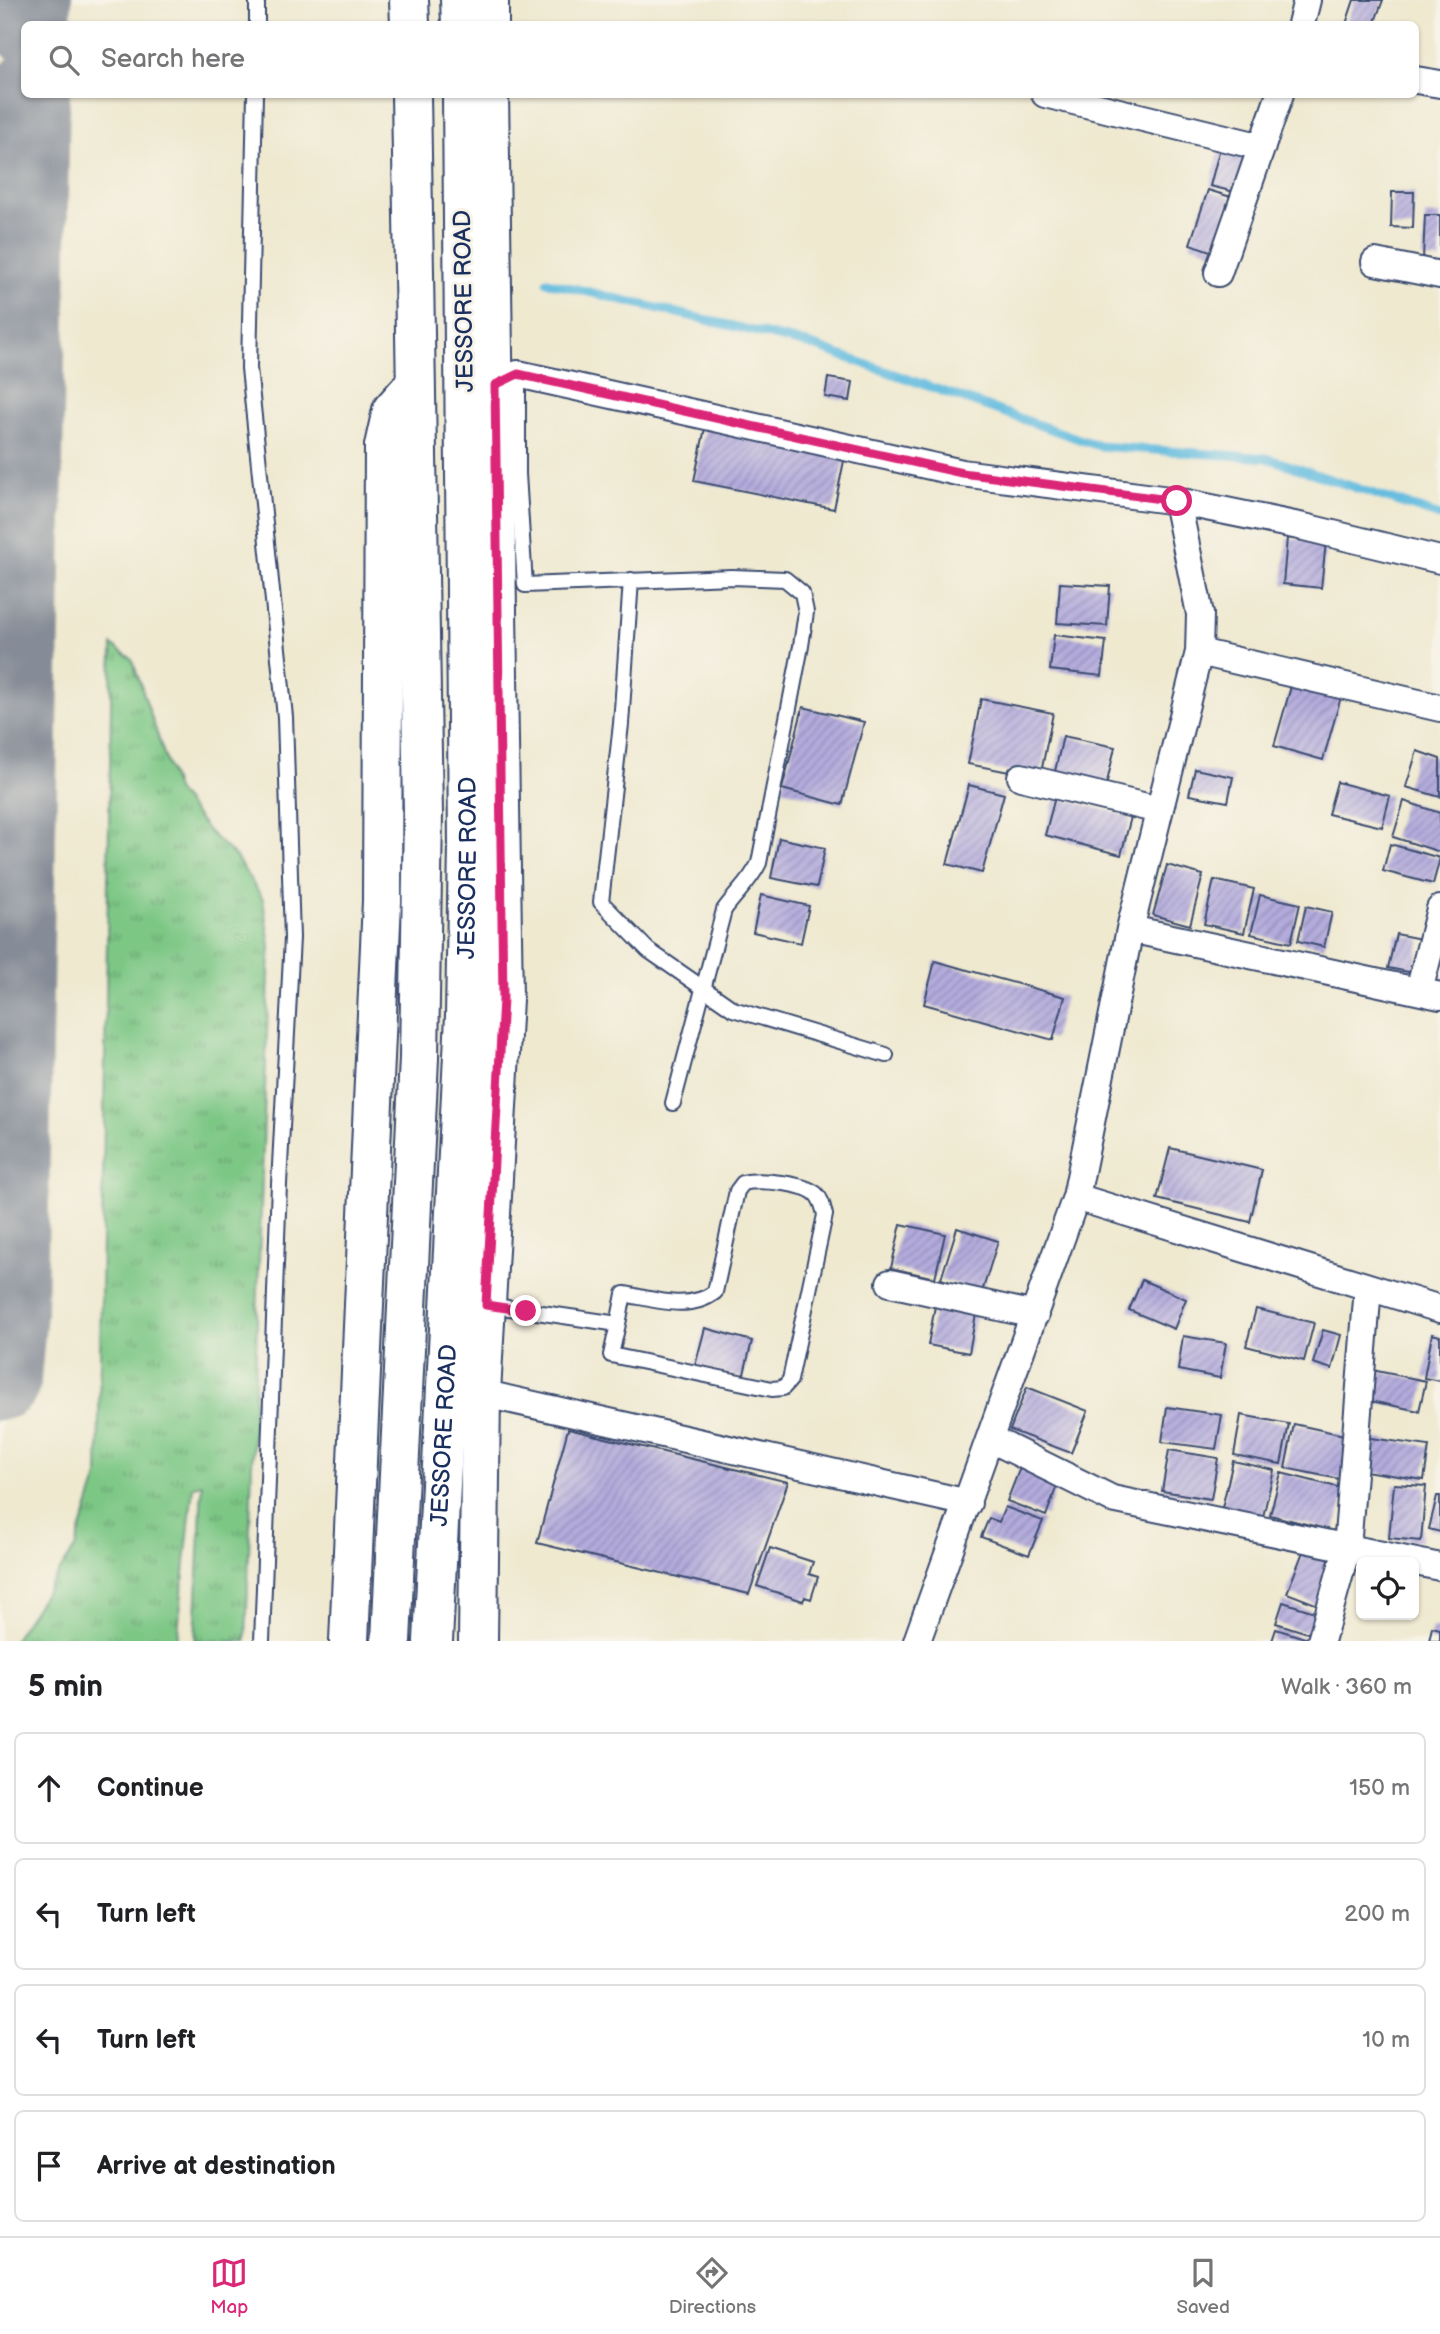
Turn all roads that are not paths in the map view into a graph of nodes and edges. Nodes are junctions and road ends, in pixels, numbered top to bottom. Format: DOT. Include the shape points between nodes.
graph roads {
  1 [pos="257,0"];
  2 [pos="410,0"];
  3 [pos="460,0"];
  4 [pos="489,0"];
  5 [pos="1307,0"];
  6 [pos="257,21"];
  7 [pos="410,21"];
  8 [pos="461,21"];
  9 [pos="489,21"];
  10 [pos="1302,21"];
  11 [pos="1419,80"];
  12 [pos="1440,84"];
  13 [pos="255,98"];
  14 [pos="411,98"];
  15 [pos="462,98"];
  16 [pos="489,98"];
  17 [pos="1061,98"];
  18 [pos="1279,98"];
  19 [pos="1262,147"];
  20 [pos="1375,262"];
  21 [pos="1218,273"];
  22 [pos="1440,275"];
  23 [pos="493,383"];
  24 [pos="415,384"];
  25 [pos="1177,501"];
  26 [pos="1440,559"];
  27 [pos="631,580"];
  28 [pos="1199,652"];
  29 [pos="1440,708"];
  30 [pos="1021,778"];
  31 [pos="1159,810"];
  32 [pos="1440,909"];
  33 [pos="1130,929"];
  34 [pos="705,989"];
  35 [pos="1429,994"];
  36 [pos="886,1055"];
  37 [pos="673,1102"];
  38 [pos="1076,1197"];
  39 [pos="890,1283"];
  40 [pos="1367,1287"];
  41 [pos="486,1305"];
  42 [pos="1440,1310"];
  43 [pos="1035,1315"];
  44 [pos="618,1324"];
  45 [pos="481,1393"];
  46 [pos="991,1439"];
  47 [pos="968,1503"];
  48 [pos="1347,1548"];
  49 [pos="1440,1567"];
  50 [pos="262,1641"];
  51 [pos="349,1641"];
  52 [pos="391,1641"];
  53 [pos="433,1641"];
  54 [pos="478,1641"];
  55 [pos="917,1641"];
  56 [pos="1321,1641"];
  1 -- 6 [label="lane"];
  2 -- 7 [label="main road"];
  3 -- 8 [label="main road"];
  4 -- 9 [label="main road"];
  5 -- 10 [label="street"];
  11 -- 12 [label="street"];
  13 -- 50 [label="lane" via="249,368 285,718 292,938"];
  14 -- 24 [label="main road"];
  15 -- 23 [label="main road, JESSORE ROAD"];
  16 -- 23 [label="main road"];
  17 -- 19 [label="street"];
  18 -- 19 [label="street"];
  19 -- 21 [label="street"];
  20 -- 22 [label="street"];
  23 -- 25 [label="street" via="962,473"];
  23 -- 27 [label="lane" via="518,474 525,585"];
  23 -- 41 [label="main road" via="503,999"];
  23 -- 53 [label="main road, JESSORE ROAD"];
  24 -- 51 [label="main road" via="391,410 384,446 382,901"];
  24 -- 52 [label="main road" via="423,814 419,1058"];
  25 -- 26 [label="street"];
  25 -- 28 [label="street" via="1200,614"];
  27 -- 34 [label="lane" via="620,737 601,902 648,950"];
  27 -- 34 [label="lane" via="785,579 802,593 806,612 759,863 751,881 724,910"];
  28 -- 29 [label="street"];
  28 -- 31 [label="street"];
  30 -- 31 [label="street"];
  31 -- 33 [label="street"];
  32 -- 35 [label="street"];
  33 -- 35 [label="street"];
  33 -- 38 [label="street"];
  34 -- 36 [label="lane" via="733,1009"];
  34 -- 37 [label="lane"];
  38 -- 40 [label="street"];
  38 -- 43 [label="street"];
  39 -- 43 [label="street"];
  40 -- 42 [label="street"];
  40 -- 48 [label="street"];
  41 -- 44 [label="lane"];
  41 -- 45 [label="main road"];
  43 -- 46 [label="street"];
  44 -- 44 [label="lane" via="624,1294 686,1304 702,1302 716,1292 737,1191 743,1182 773,1182 814,1191 821,1199 825,1215 790,1380 783,1388 611,1355"];
  45 -- 47 [label="street"];
  45 -- 54 [label="main road"];
  46 -- 47 [label="street"];
  46 -- 48 [label="street" via="1112,1499"];
  47 -- 55 [label="street"];
  48 -- 49 [label="street"];
  48 -- 56 [label="street"];
}
